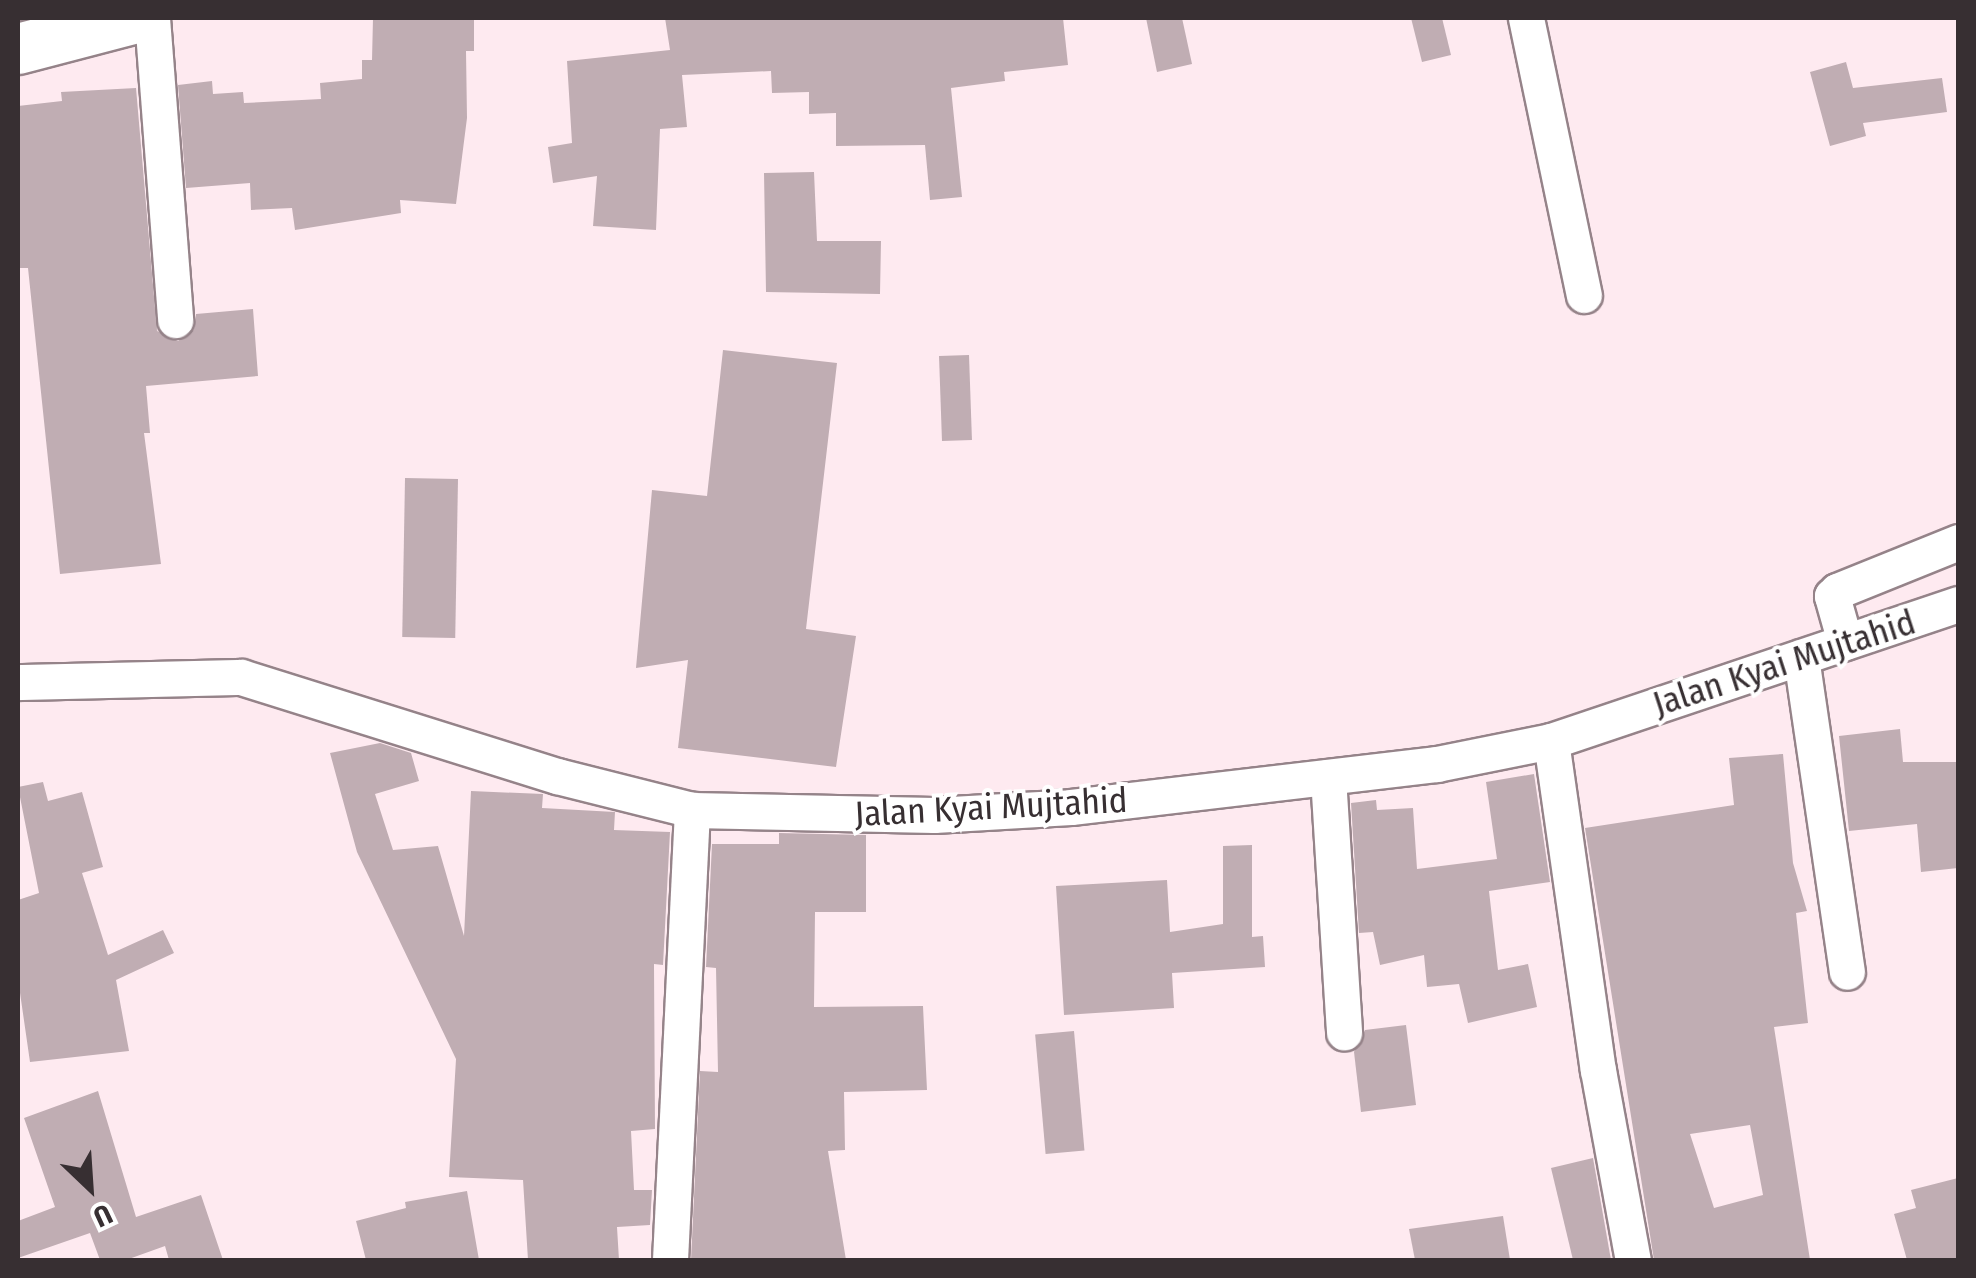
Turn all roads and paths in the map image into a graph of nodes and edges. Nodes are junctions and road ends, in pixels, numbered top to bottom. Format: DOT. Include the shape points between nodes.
graph roads {
  1 [pos="136,18"];
  2 [pos="152,18"];
  3 [pos="1526,18"];
  4 [pos="83,24"];
  5 [pos="18,48"];
  6 [pos="1584,295"];
  7 [pos="175,320"];
  8 [pos="1958,542"];
  9 [pos="1958,604"];
  10 [pos="1840,627"];
  11 [pos="1801,657"];
  12 [pos="18,682"];
  13 [pos="1551,741"];
  14 [pos="1328,776"];
  15 [pos="692,810"];
  16 [pos="1848,972"];
  17 [pos="1344,1033"];
  18 [pos="670,1260"];
  19 [pos="1633,1260"];
  1 -- 4 [label="street"];
  2 -- 7 [label="street"];
  3 -- 6 [label="street"];
  4 -- 5 [label="street"];
  8 -- 10 [label="street" via="1851,582 1832,596"];
  9 -- 10 [label="street, Jalan Kyai Mujtahid"];
  10 -- 11 [label="street, Jalan Kyai Mujtahid"];
  11 -- 13 [label="street, Jalan Kyai Mujtahid"];
  11 -- 16 [label="street"];
  12 -- 15 [label="street, Jalan Kyai Mujtahid" via="241,676 557,776"];
  13 -- 14 [label="street, Jalan Kyai Mujtahid"];
  13 -- 19 [label="street"];
  14 -- 15 [label="street, Jalan Kyai Mujtahid" via="1032,810"];
  14 -- 17 [label="street"];
  15 -- 18 [label="street"];
}
